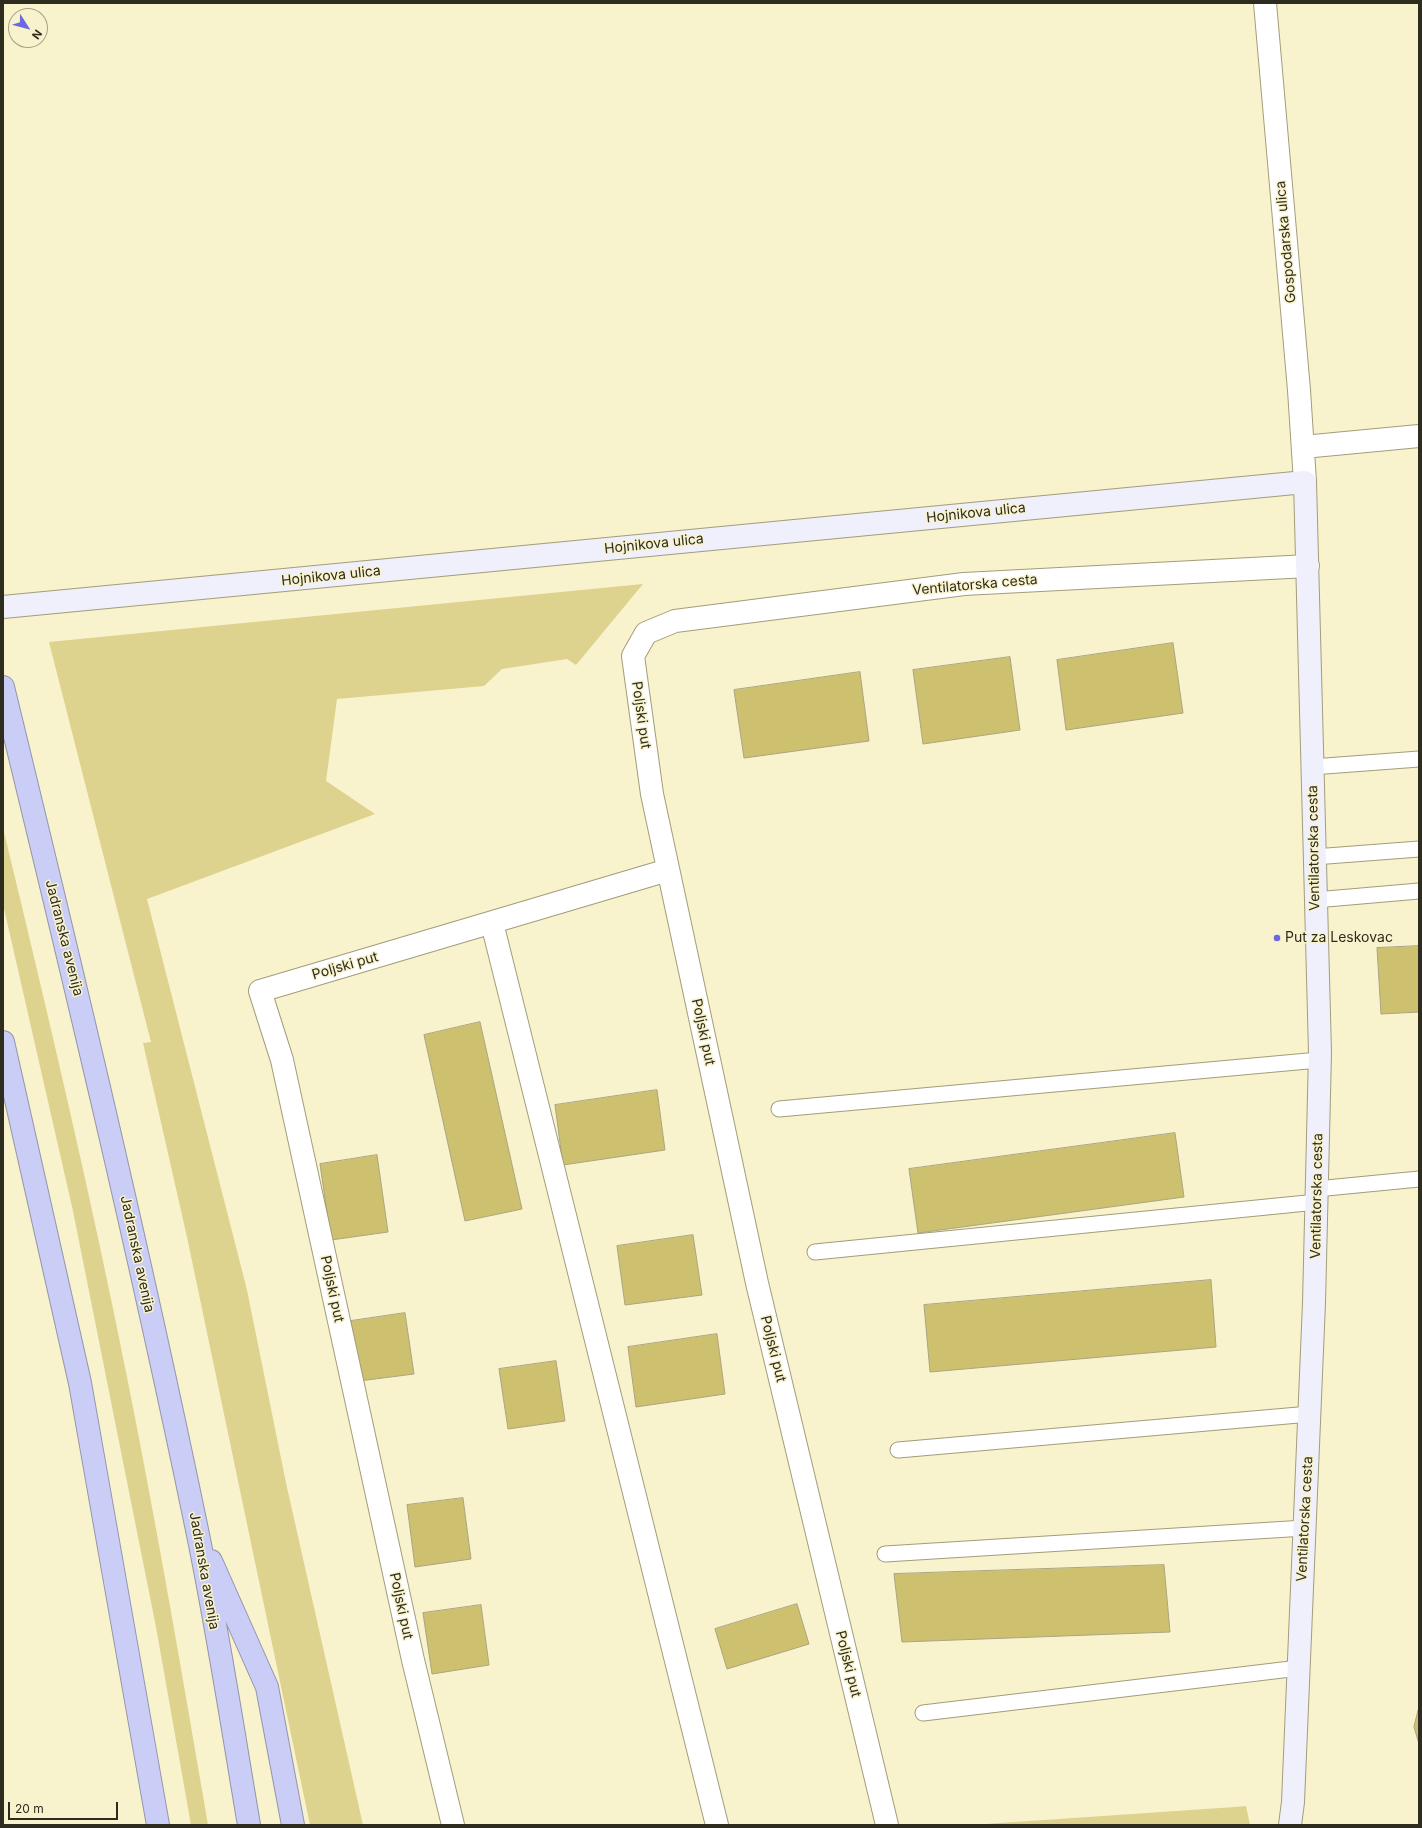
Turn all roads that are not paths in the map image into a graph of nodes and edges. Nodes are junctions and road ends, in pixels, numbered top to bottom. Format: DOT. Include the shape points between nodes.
graph roads {
  1 [pos="1265,3"];
  2 [pos="1419,436"];
  3 [pos="1303,447"];
  4 [pos="1305,482"];
  5 [pos="1308,566"];
  6 [pos="3,607"];
  7 [pos="646,634"];
  8 [pos="3,687"];
  9 [pos="1419,759"];
  10 [pos="1312,767"];
  11 [pos="1419,849"];
  12 [pos="1314,857"];
  13 [pos="668,870"];
  14 [pos="1419,891"];
  15 [pos="1315,900"];
  16 [pos="492,923"];
  17 [pos="3,1042"];
  18 [pos="1319,1060"];
  19 [pos="779,1110"];
  20 [pos="1419,1178"];
  21 [pos="1317,1195"];
  22 [pos="815,1252"];
  23 [pos="1310,1414"];
  24 [pos="898,1450"];
  25 [pos="1304,1528"];
  26 [pos="197,1529"];
  27 [pos="885,1554"];
  28 [pos="1299,1668"];
  29 [pos="923,1713"];
  30 [pos="158,1825"];
  31 [pos="250,1825"];
  32 [pos="293,1825"];
  33 [pos="453,1825"];
  34 [pos="718,1825"];
  35 [pos="887,1825"];
  36 [pos="1290,1825"];
  1 -- 3 [label="street, Gospodarska ulica"];
  2 -- 3 [label="street"];
  3 -- 4 [label="street, Gospodarska ulica"];
  4 -- 5 [label="main road, Ventilatorska cesta"];
  4 -- 6 [label="main road, Hojnikova ulica"];
  5 -- 7 [label="street, Ventilatorska cesta" via="964,584 675,621"];
  5 -- 10 [label="main road, Ventilatorska cesta"];
  7 -- 13 [label="street, Poljski put" via="633,656 652,794"];
  8 -- 26 [label="highway, Jadranska avenija" via="131,1224"];
  9 -- 10 [label="lane"];
  10 -- 12 [label="main road, Ventilatorska cesta"];
  11 -- 12 [label="lane"];
  12 -- 15 [label="main road, Ventilatorska cesta"];
  13 -- 16 [label="street, Poljski put"];
  13 -- 35 [label="street, Poljski put" via="757,1284"];
  14 -- 15 [label="lane"];
  15 -- 18 [label="main road, Ventilatorska cesta"];
  16 -- 33 [label="street, Poljski put" via="260,991 282,1060 413,1660"];
  16 -- 34 [label="street"];
  17 -- 30 [label="highway" via="80,1383"];
  18 -- 19 [label="lane"];
  18 -- 21 [label="main road, Ventilatorska cesta"];
  20 -- 21 [label="lane"];
  21 -- 22 [label="lane"];
  21 -- 23 [label="main road, Ventilatorska cesta"];
  23 -- 24 [label="lane"];
  23 -- 25 [label="main road, Ventilatorska cesta"];
  25 -- 27 [label="lane"];
  25 -- 28 [label="main road, Ventilatorska cesta"];
  26 -- 31 [label="highway, Jadranska avenija"];
  26 -- 32 [label="highway" via="267,1687"];
  28 -- 29 [label="lane"];
  28 -- 36 [label="main road, Ventilatorska cesta"];
}
